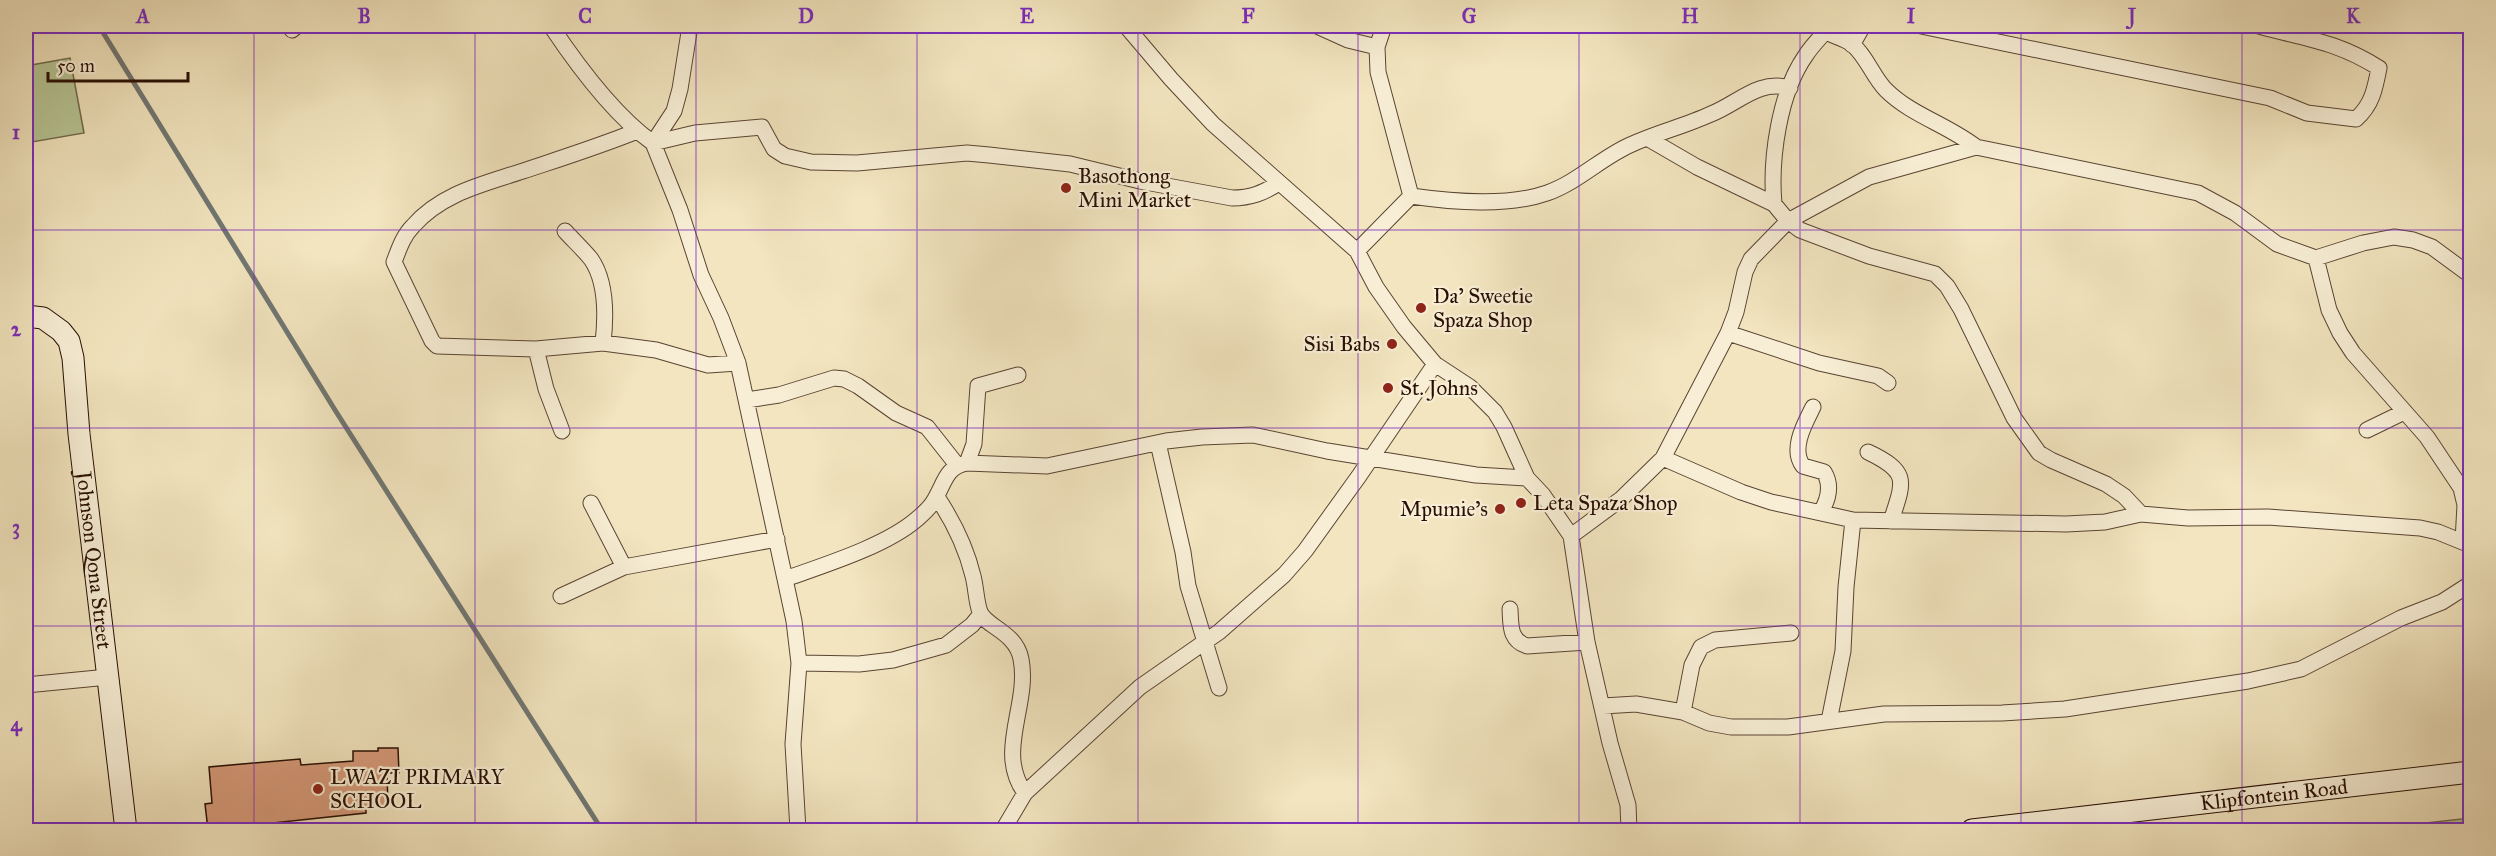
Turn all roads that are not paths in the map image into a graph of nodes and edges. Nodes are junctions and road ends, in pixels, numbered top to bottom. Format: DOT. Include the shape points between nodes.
graph roads {
  1 [pos="551,26"];
  2 [pos="690,26"];
  3 [pos="1126,26"];
  4 [pos="1317,26"];
  5 [pos="1383,26"];
  6 [pos="1863,26"];
  7 [pos="1921,26"];
  8 [pos="2259,26"];
  9 [pos="1820,29"];
  10 [pos="1852,45"];
  11 [pos="1377,47"];
  12 [pos="1790,88"];
  13 [pos="637,131"];
  14 [pos="1647,138"];
  15 [pos="653,143"];
  16 [pos="1976,147"];
  17 [pos="1279,183"];
  18 [pos="1411,196"];
  19 [pos="1774,204"];
  20 [pos="1788,221"];
  21 [pos="565,231"];
  22 [pos="1357,251"];
  23 [pos="2316,258"];
  24 [pos="2470,275"];
  25 [pos="26,316"];
  26 [pos="1728,333"];
  27 [pos="603,343"];
  28 [pos="536,349"];
  29 [pos="738,363"];
  30 [pos="1435,364"];
  31 [pos="1018,375"];
  32 [pos="1888,383"];
  33 [pos="747,400"];
  34 [pos="1814,407"];
  35 [pos="2404,412"];
  36 [pos="2367,430"];
  37 [pos="562,431"];
  38 [pos="1158,443"];
  39 [pos="1868,452"];
  40 [pos="1373,457"];
  41 [pos="1663,458"];
  42 [pos="962,464"];
  43 [pos="1527,478"];
  44 [pos="937,497"];
  45 [pos="591,503"];
  46 [pos="1821,513"];
  47 [pos="2141,514"];
  48 [pos="1853,520"];
  49 [pos="1891,521"];
  50 [pos="1571,536"];
  51 [pos="777,539"];
  52 [pos="2467,543"];
  53 [pos="624,567"];
  54 [pos="785,579"];
  55 [pos="2470,584"];
  56 [pos="561,596"];
  57 [pos="1510,609"];
  58 [pos="981,614"];
  59 [pos="1791,633"];
  60 [pos="1587,642"];
  61 [pos="1205,643"];
  62 [pos="799,663"];
  63 [pos="108,677"];
  64 [pos="26,685"];
  65 [pos="1219,688"];
  66 [pos="1603,706"];
  67 [pos="1683,712"];
  68 [pos="1829,721"];
  69 [pos="2470,772"];
  70 [pos="1025,793"];
  71 [pos="126,831"];
  72 [pos="798,831"];
  73 [pos="1003,831"];
  74 [pos="1629,831"];
  75 [pos="1972,831"];
  1 -- 13 [label="street"];
  2 -- 15 [label="street" via="674,111"];
  3 -- 17 [label="street" via="1213,124"];
  4 -- 11 [label="street"];
  5 -- 11 [label="street"];
  6 -- 10 [label="street"];
  7 -- 8 [label="street" via="2270,98 2313,114 2356,118 2365,111 2379,68 2325,41"];
  9 -- 10 [label="street"];
  9 -- 12 [label="street"];
  10 -- 16 [label="street" via="1892,95"];
  11 -- 18 [label="street" via="1382,91"];
  12 -- 14 [label="street" via="1757,88 1710,115"];
  12 -- 19 [label="street" via="1774,148"];
  13 -- 15 [label="street"];
  13 -- 28 [label="street" via="466,189 435,207 405,235 394,262 437,346"];
  14 -- 18 [label="street" via="1546,193 1505,200 1460,201"];
  14 -- 19 [label="street" via="1697,168"];
  15 -- 17 [label="street" via="695,133 762,127 774,149 811,162 857,163 967,153 1070,164 1232,198 1261,194"];
  15 -- 29 [label="street"];
  16 -- 20 [label="street" via="1869,177"];
  16 -- 23 [label="street" via="2198,193 2235,213 2277,244"];
  17 -- 22 [label="street"];
  18 -- 22 [label="street"];
  19 -- 20 [label="street"];
  20 -- 26 [label="street" via="1751,259"];
  20 -- 47 [label="street" via="1825,241 1935,274 1972,329 2014,418 2039,453 2106,484"];
  21 -- 27 [label="street" via="591,259 600,280"];
  22 -- 30 [label="street" via="1404,327"];
  23 -- 24 [label="street" via="2394,237 2432,247"];
  23 -- 35 [label="street" via="2329,310 2340,333"];
  25 -- 63 [label="street, Johnson Qona Street" via="49,322 61,331 70,346"];
  26 -- 32 [label="street" via="1819,363 1878,376"];
  26 -- 41 [label="street"];
  27 -- 28 [label="street"];
  27 -- 29 [label="street" via="656,351 708,365"];
  28 -- 37 [label="street"];
  29 -- 33 [label="street"];
  30 -- 40 [label="street"];
  30 -- 43 [label="street" via="1470,387 1495,412"];
  31 -- 42 [label="street" via="978,386 974,444"];
  33 -- 42 [label="street" via="834,378 844,379 896,413 927,427"];
  33 -- 51 [label="street"];
  34 -- 46 [label="street" via="1803,427 1798,456 1803,466 1824,472 1827,478 1828,495"];
  35 -- 36 [label="street"];
  35 -- 52 [label="street" via="2427,437 2461,488"];
  38 -- 40 [label="street" via="1253,435"];
  38 -- 42 [label="street" via="1047,465"];
  38 -- 61 [label="street" via="1188,586"];
  39 -- 49 [label="street" via="1893,466 1902,481"];
  40 -- 43 [label="street" via="1476,475"];
  40 -- 61 [label="street" via="1284,576"];
  41 -- 46 [label="street" via="1741,492"];
  41 -- 50 [label="street" via="1621,499"];
  42 -- 44 [label="street" via="946,476"];
  43 -- 50 [label="street"];
  44 -- 54 [label="street" via="902,531"];
  44 -- 58 [label="street" via="967,556"];
  45 -- 53 [label="street"];
  46 -- 48 [label="street"];
  47 -- 49 [label="street" via="2105,522 2066,524"];
  47 -- 52 [label="street" via="2268,517 2420,528"];
  48 -- 49 [label="street"];
  48 -- 68 [label="street" via="1844,645"];
  50 -- 60 [label="street"];
  51 -- 53 [label="street"];
  51 -- 54 [label="street"];
  53 -- 56 [label="street"];
  54 -- 62 [label="street"];
  55 -- 68 [label="street" via="2442,602 2400,618 2301,669 2269,677 2065,709 1910,713"];
  57 -- 60 [label="street" via="1513,636 1520,644"];
  58 -- 62 [label="street" via="946,645 893,660"];
  58 -- 70 [label="street" via="1011,639 1021,658 1023,681 1012,755 1016,781"];
  59 -- 67 [label="street" via="1715,640 1701,647 1692,665"];
  60 -- 66 [label="street"];
  61 -- 65 [label="street"];
  61 -- 70 [label="street" via="1140,687"];
  62 -- 72 [label="street" via="793,744"];
  63 -- 64 [label="street"];
  63 -- 71 [label="street, Johnson Qona Street"];
  66 -- 67 [label="street" via="1636,704"];
  66 -- 74 [label="street" via="1628,806"];
  67 -- 68 [label="street" via="1731,727 1788,727"];
  69 -- 75 [label="street, Klipfontein Road"];
  70 -- 73 [label="street"];
}
